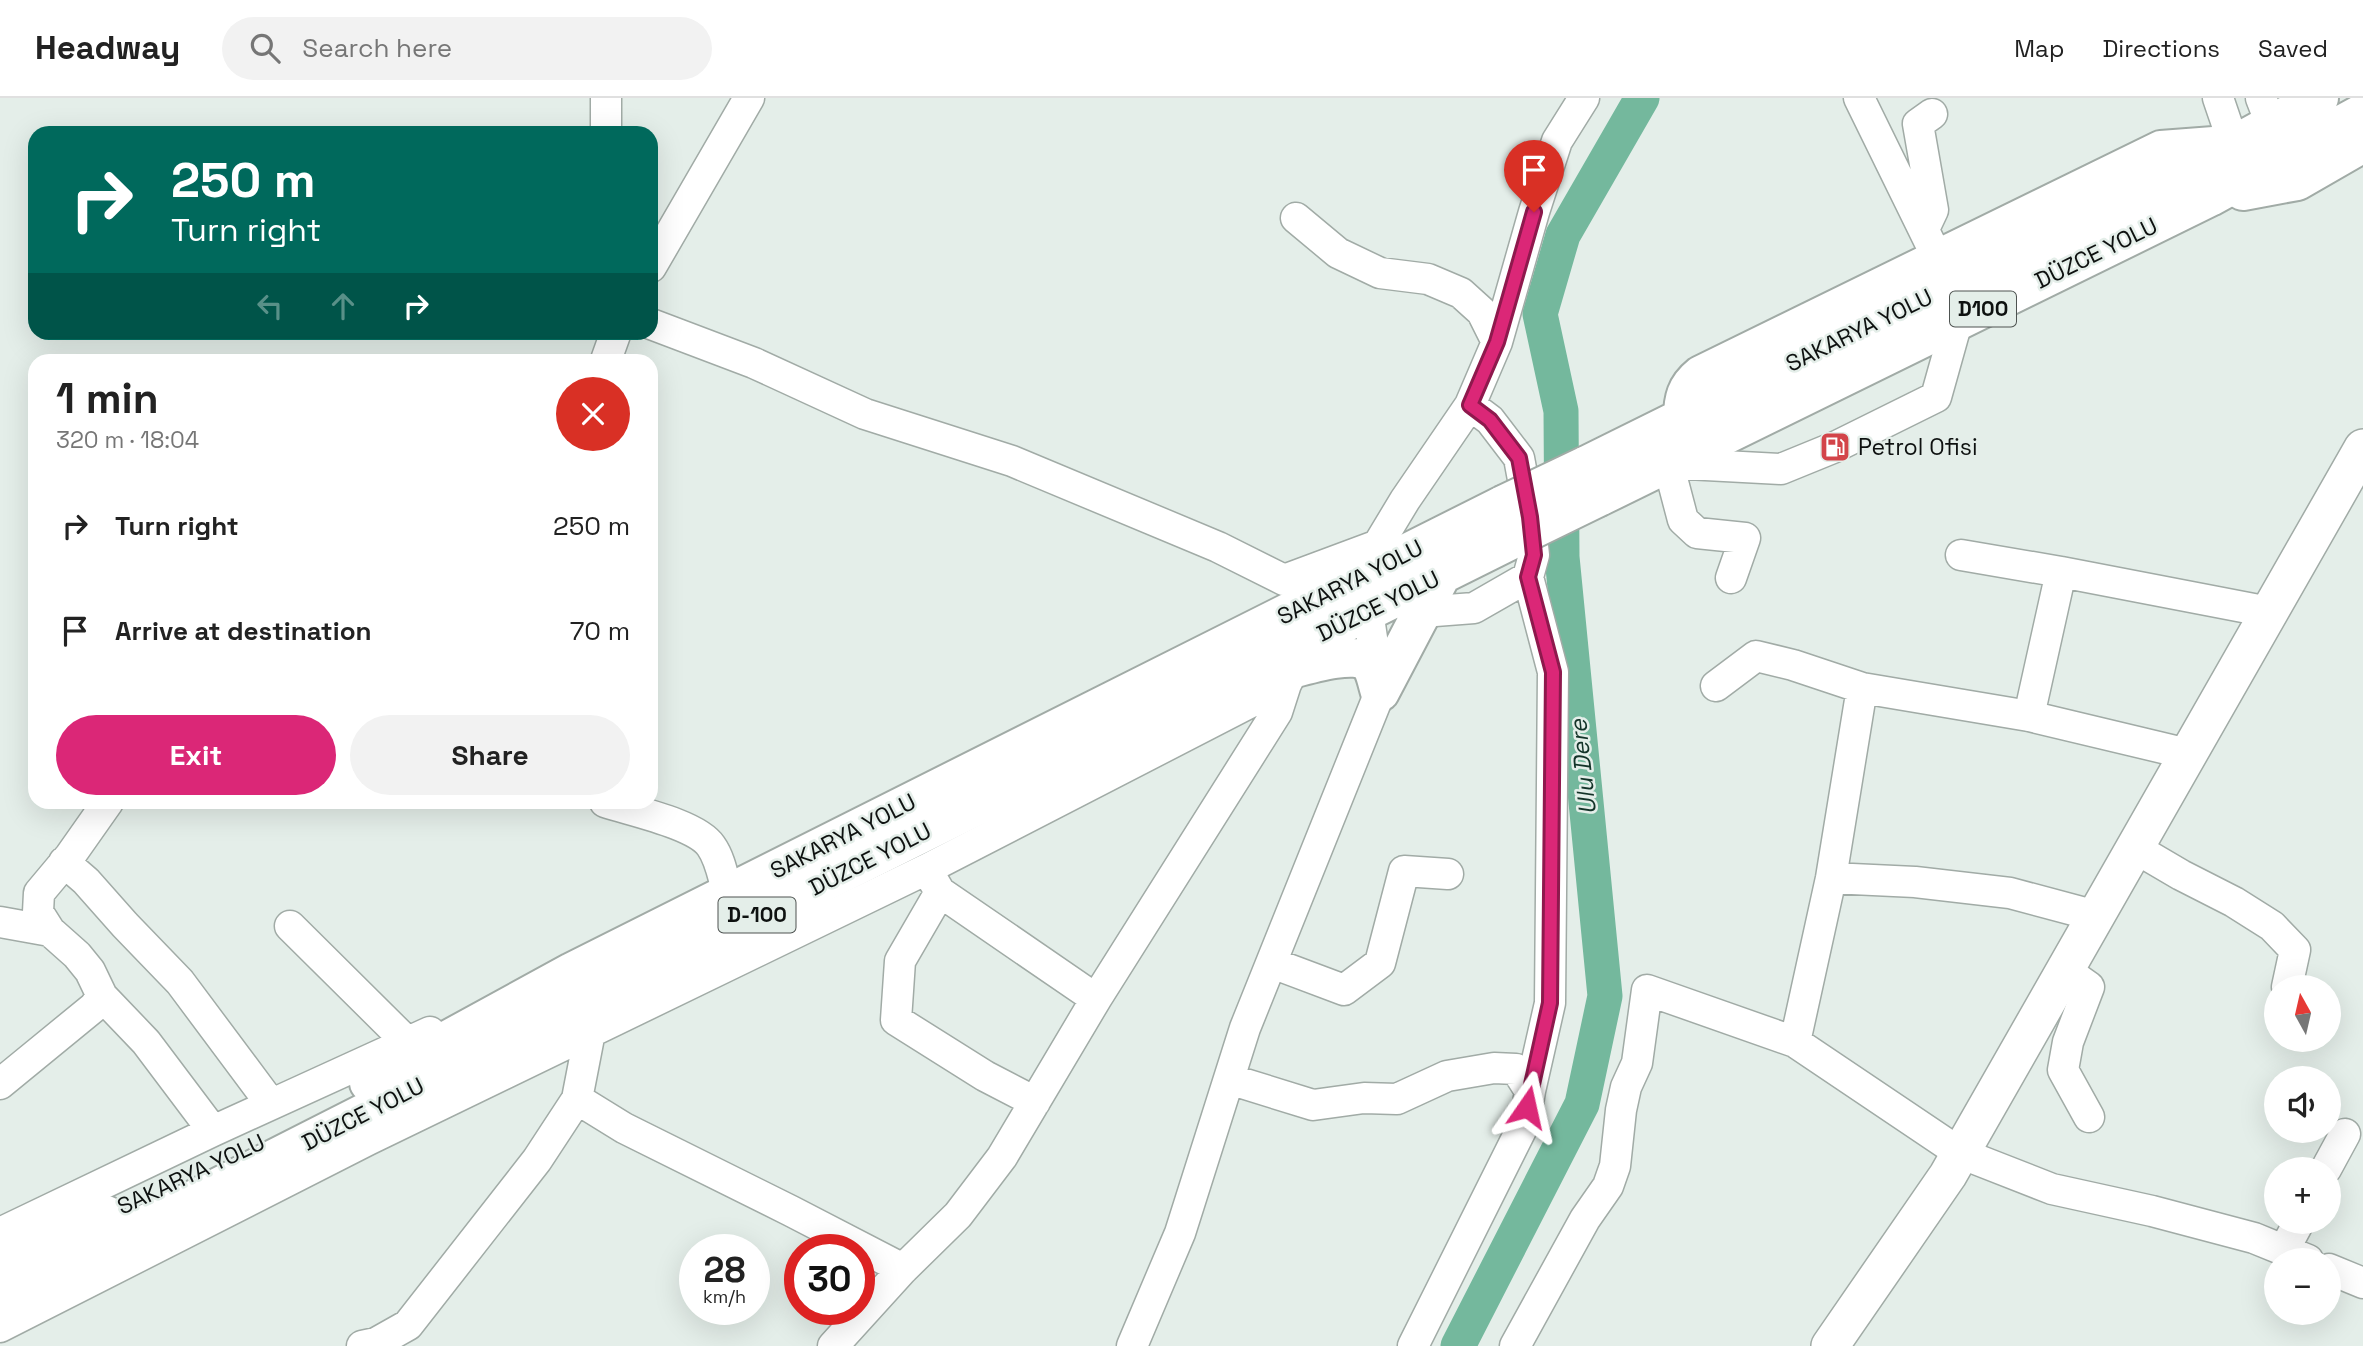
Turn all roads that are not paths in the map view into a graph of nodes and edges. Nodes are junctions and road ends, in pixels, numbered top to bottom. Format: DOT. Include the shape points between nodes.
graph roads {
  1 [pos="606,98"];
  2 [pos="749,98"];
  3 [pos="1584,98"];
  4 [pos="1858,98"];
  5 [pos="2218,98"];
  6 [pos="2319,98"];
  7 [pos="2266,111"];
  8 [pos="2363,113"];
  9 [pos="1932,114"];
  10 [pos="606,126"];
  11 [pos="2363,143"];
  12 [pos="2234,145"];
  13 [pos="2210,197"];
  14 [pos="1296,218"];
  15 [pos="1931,244"];
  16 [pos="658,255"];
  17 [pos="1956,321"];
  18 [pos="658,327"];
  19 [pos="1497,342"];
  20 [pos="1470,405"];
  21 [pos="1683,418"];
  22 [pos="2360,459"];
  23 [pos="1668,463"];
  24 [pos="1592,482"];
  25 [pos="1510,522"];
  26 [pos="1378,545"];
  27 [pos="1961,555"];
  28 [pos="2061,572"];
  29 [pos="1442,575"];
  30 [pos="1528,577"];
  31 [pos="1731,578"];
  32 [pos="1363,594"];
  33 [pos="1422,612"];
  34 [pos="2269,612"];
  35 [pos="1296,665"];
  36 [pos="1716,686"];
  37 [pos="1862,688"];
  38 [pos="1380,692"];
  39 [pos="2029,716"];
  40 [pos="2188,754"];
  41 [pos="103,809"];
  42 [pos="627,809"];
  43 [pos="2135,848"];
  44 [pos="64,862"];
  45 [pos="1448,874"];
  46 [pos="1831,878"];
  47 [pos="933,881"];
  48 [pos="728,894"];
  49 [pos="2096,916"];
  50 [pos="0,922"];
  51 [pos="290,926"];
  52 [pos="50,931"];
  53 [pos="1272,963"];
  54 [pos="2065,970"];
  55 [pos="572,972"];
  56 [pos="2290,975"];
  57 [pos="102,996"];
  58 [pos="1096,999"];
  59 [pos="590,1032"];
  60 [pos="407,1042"];
  61 [pos="1795,1042"];
  62 [pos="1229,1079"];
  63 [pos="0,1084"];
  64 [pos="1530,1091"];
  65 [pos="577,1099"];
  66 [pos="1035,1102"];
  67 [pos="271,1104"];
  68 [pos="2089,1117"];
  69 [pos="213,1131"];
  70 [pos="2345,1134"];
  71 [pos="1961,1153"];
  72 [pos="2333,1157"];
  73 [pos="0,1233"];
  74 [pos="2278,1248"];
  75 [pos="0,1267"];
  76 [pos="903,1269"];
  77 [pos="2341,1274"];
  78 [pos="2363,1283"];
  79 [pos="0,1298"];
  80 [pos="0,1327"];
  81 [pos="379,1343"];
  82 [pos="833,1346"];
  83 [pos="1132,1346"];
  84 [pos="1413,1346"];
  85 [pos="1515,1346"];
  86 [pos="1830,1346"];
  1 -- 10 [label="street"];
  2 -- 16 [label="street"];
  3 -- 19 [label="street" via="1557,141"];
  4 -- 15 [label="street"];
  5 -- 12 [label="street"];
  6 -- 7 [label="highway, SAKARYA YOLU / D100"];
  7 -- 12 [label="highway, SAKARYA YOLU / D100"];
  8 -- 13 [label="highway, DÜZCE YOLU / D100"];
  9 -- 15 [label="street" via="1918,124 1933,210"];
  11 -- 13 [label="highway" via="2297,181"];
  12 -- 15 [label="highway" via="2161,150"];
  12 -- 21 [label="highway, SAKARYA YOLU / D100"];
  13 -- 17 [label="highway, DÜZCE YOLU / D100"];
  14 -- 19 [label="street" via="1338,253 1380,273 1429,279 1461,293 1482,312"];
  15 -- 21 [label="highway" via="1692,382 1683,402"];
  17 -- 23 [label="highway, DÜZCE YOLU / D100"];
  17 -- 23 [label="street" via="1936,397 1835,447 1780,469"];
  18 -- 26 [label="street" via="754,363 865,414 1012,461 1218,547 1284,580"];
  19 -- 20 [label="street"];
  20 -- 26 [label="street"];
  20 -- 30 [label="street" via="1490,420 1519,458 1534,555"];
  21 -- 24 [label="highway, SAKARYA YOLU / D100"];
  22 -- 34 [label="main road"];
  23 -- 24 [label="highway, DÜZCE YOLU / D100"];
  23 -- 31 [label="street" via="1682,520 1697,533 1745,538"];
  24 -- 25 [label="highway, D100, bridge"];
  25 -- 29 [label="highway, DÜZCE YOLU / D-100"];
  25 -- 32 [label="highway, SAKARYA YOLU / D-100"];
  26 -- 32 [label="street"];
  27 -- 28 [label="street"];
  28 -- 34 [label="street"];
  28 -- 39 [label="street"];
  29 -- 32 [label="highway, DÜZCE YOLU / D-100"];
  29 -- 33 [label="highway"];
  30 -- 33 [label="street" via="1474,608"];
  30 -- 64 [label="street" via="1553,672 1550,1003"];
  32 -- 35 [label="highway, DÜZCE YOLU / D-100"];
  32 -- 38 [label="street"];
  32 -- 48 [label="highway, SAKARYA YOLU / D-100"];
  33 -- 38 [label="highway"];
  34 -- 40 [label="main road"];
  35 -- 38 [label="highway" via="1357,657 1371,666"];
  35 -- 47 [label="street"];
  35 -- 58 [label="street" via="1277,712"];
  35 -- 79 [label="highway, DÜZCE YOLU / D-100" via="1218,684"];
  36 -- 37 [label="street" via="1756,656"];
  37 -- 39 [label="street"];
  37 -- 46 [label="street"];
  38 -- 53 [label="street"];
  39 -- 40 [label="street"];
  40 -- 43 [label="main road"];
  41 -- 44 [label="street"];
  42 -- 48 [label="street" via="698,832 717,856"];
  43 -- 49 [label="main road"];
  43 -- 56 [label="street" via="2272,926 2295,950"];
  44 -- 52 [label="street" via="39,893 38,912"];
  44 -- 67 [label="street" via="180,982"];
  45 -- 53 [label="street" via="1404,871 1380,963 1344,990"];
  46 -- 49 [label="street" via="2010,893"];
  46 -- 61 [label="street"];
  47 -- 58 [label="street"];
  47 -- 59 [label="street"];
  47 -- 66 [label="street" via="900,961 896,1020"];
  48 -- 55 [label="highway, SAKARYA YOLU / D-100"];
  49 -- 54 [label="main road"];
  50 -- 52 [label="street"];
  51 -- 60 [label="street"];
  52 -- 57 [label="street" via="78,955"];
  53 -- 62 [label="street"];
  54 -- 68 [label="street" via="2089,987 2068,1042 2063,1070"];
  54 -- 71 [label="main road"];
  55 -- 60 [label="street"];
  55 -- 75 [label="highway, SAKARYA YOLU / D-100" via="287,1129"];
  57 -- 63 [label="street"];
  57 -- 69 [label="street" via="146,1042"];
  58 -- 66 [label="street"];
  59 -- 65 [label="street"];
  59 -- 80 [label="street"];
  60 -- 67 [label="street"];
  61 -- 71 [label="street"];
  61 -- 85 [label="street" via="1647,990 1637,1063 1626,1087 1608,1185"];
  62 -- 64 [label="street" via="1313,1105 1397,1099 1447,1076 1494,1068 1516,1069"];
  62 -- 83 [label="street" via="1180,1233"];
  64 -- 84 [label="street" via="1525,1122"];
  65 -- 76 [label="street" via="624,1128"];
  65 -- 81 [label="street" via="537,1160 408,1325"];
  66 -- 76 [label="street" via="1002,1157 958,1215"];
  67 -- 69 [label="street"];
  69 -- 73 [label="street"];
  70 -- 72 [label="street"];
  71 -- 74 [label="street" via="2052,1189"];
  71 -- 86 [label="main road"];
  76 -- 82 [label="street"];
  77 -- 78 [label="street"];
}
